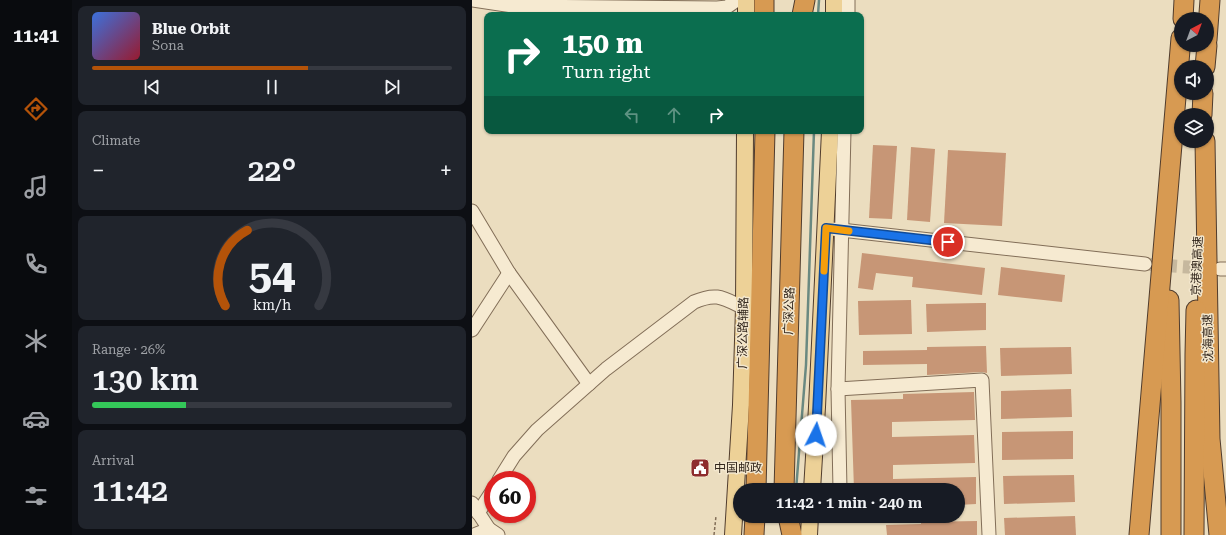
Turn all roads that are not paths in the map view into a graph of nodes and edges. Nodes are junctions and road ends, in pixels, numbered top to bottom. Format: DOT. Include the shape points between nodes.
graph roads {
  1 [pos="472,0"];
  2 [pos="737,0"];
  3 [pos="746,0"];
  4 [pos="764,0"];
  5 [pos="798,0"];
  6 [pos="805,0"];
  7 [pos="834,0"];
  8 [pos="848,0"];
  9 [pos="1184,0"];
  10 [pos="1210,0"];
  11 [pos="567,7"];
  12 [pos="472,9"];
  13 [pos="488,12"];
  14 [pos="746,12"];
  15 [pos="764,12"];
  16 [pos="797,12"];
  17 [pos="803,12"];
  18 [pos="834,12"];
  19 [pos="848,12"];
  20 [pos="1183,12"];
  21 [pos="1209,12"];
  22 [pos="1180,52"];
  23 [pos="745,134"];
  24 [pos="765,134"];
  25 [pos="794,134"];
  26 [pos="830,134"];
  27 [pos="844,134"];
  28 [pos="1202,148"];
  29 [pos="1205,148"];
  30 [pos="1167,197"];
  31 [pos="472,211"];
  32 [pos="834,229"];
  33 [pos="1145,264"];
  34 [pos="509,273"];
  35 [pos="744,308"];
  36 [pos="472,330"];
  37 [pos="589,384"];
  38 [pos="838,389"];
  39 [pos="505,471"];
  40 [pos="756,483"];
  41 [pos="784,483"];
  42 [pos="813,483"];
  43 [pos="840,483"];
  44 [pos="484,499"];
  45 [pos="475,508"];
  46 [pos="781,523"];
  47 [pos="789,523"];
  48 [pos="810,523"];
  49 [pos="493,532"];
  50 [pos="1219,534"];
  51 [pos="474,535"];
  52 [pos="733,535"];
  53 [pos="780,535"];
  54 [pos="792,535"];
  55 [pos="809,535"];
  56 [pos="989,535"];
  57 [pos="1139,535"];
  58 [pos="1171,535"];
  59 [pos="1194,535"];
  1 -- 11 [label="street" via="512,6"];
  2 -- 11 [label="street" via="717,8"];
  3 -- 14 [label="main road"];
  4 -- 15 [label="highway"];
  5 -- 16 [label="highway"];
  6 -- 17 [label="highway"];
  7 -- 18 [label="main road"];
  8 -- 19 [label="street"];
  9 -- 20 [label="highway"];
  10 -- 21 [label="highway"];
  12 -- 13 [label="street"];
  22 -- 30 [label="highway"];
  23 -- 35 [label="main road, 广深公路辅路"];
  24 -- 40 [label="highway"];
  25 -- 41 [label="highway, 广深公路"];
  26 -- 32 [label="main road"];
  27 -- 32 [label="street"];
  28 -- 59 [label="highway, 京港澳高速" via="1195,354"];
  29 -- 50 [label="highway, 沈海高速" via="1210,438"];
  30 -- 57 [label="highway"];
  30 -- 58 [label="highway"];
  31 -- 34 [label="street"];
  32 -- 33 [label="street"];
  32 -- 38 [label="street"];
  32 -- 42 [label="main road"];
  34 -- 36 [label="street"];
  34 -- 37 [label="street"];
  35 -- 37 [label="street" via="721,297 712,296 694,302"];
  35 -- 52 [label="main road, 广深公路辅路"];
  37 -- 39 [label="street" via="537,430"];
  38 -- 43 [label="street"];
  38 -- 56 [label="street" via="982,380"];
  44 -- 45 [label="street"];
  45 -- 49 [label="street"];
  46 -- 53 [label="highway"];
  47 -- 54 [label="highway"];
  48 -- 55 [label="main road"];
  49 -- 51 [label="street"];
}
